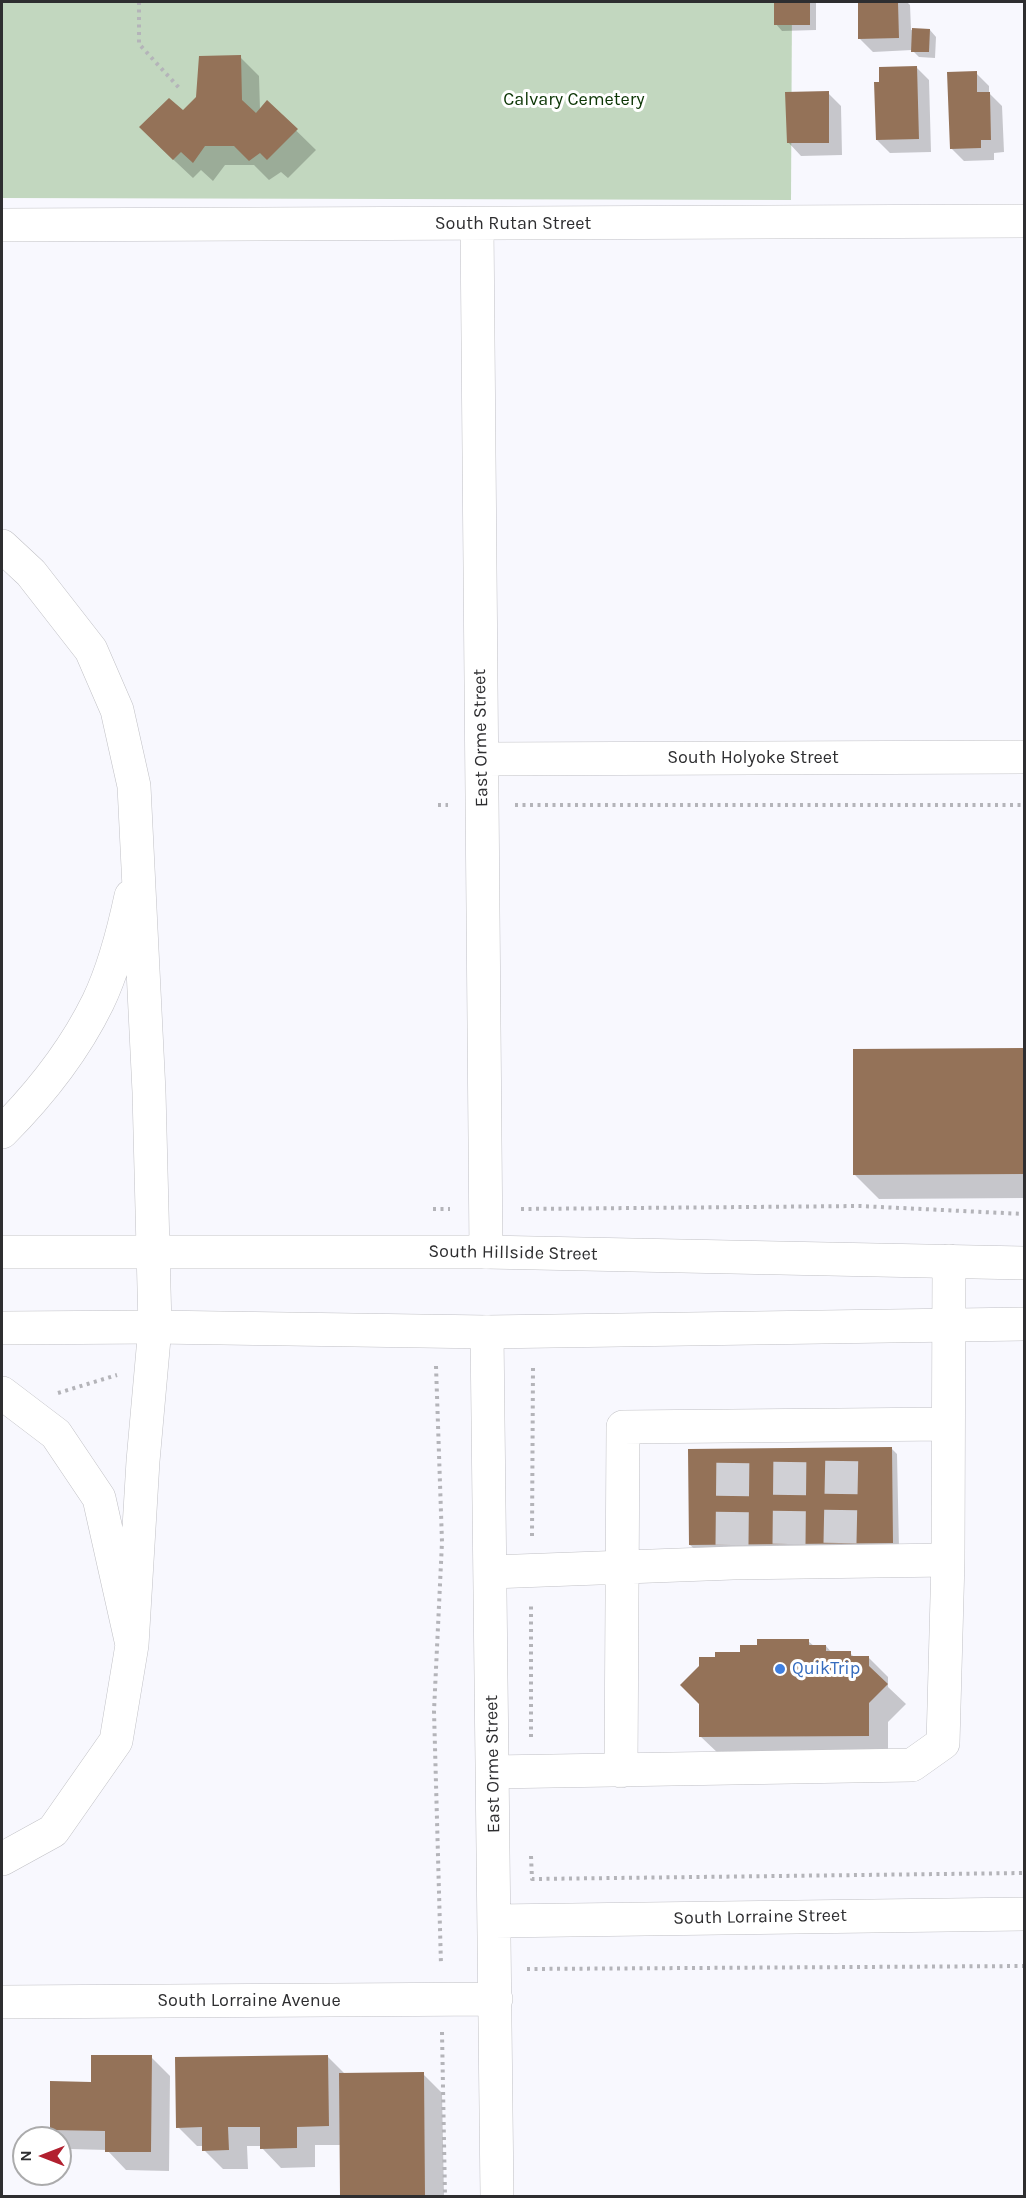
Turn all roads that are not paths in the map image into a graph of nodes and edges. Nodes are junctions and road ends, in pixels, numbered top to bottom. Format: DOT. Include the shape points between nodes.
graph roads {
  1 [pos="1024,220"];
  2 [pos="477,224"];
  3 [pos="2,225"];
  4 [pos="2,546"];
  5 [pos="1024,757"];
  6 [pos="482,759"];
  7 [pos="138,847"];
  8 [pos="2,1132"];
  9 [pos="2,1252"];
  10 [pos="155,1252"];
  11 [pos="486,1252"];
  12 [pos="949,1261"];
  13 [pos="1024,1263"];
  14 [pos="1024,1324"];
  15 [pos="949,1325"];
  16 [pos="155,1327"];
  17 [pos="2,1328"];
  18 [pos="487,1332"];
  19 [pos="2,1393"];
  20 [pos="948,1424"];
  21 [pos="948,1560"];
  22 [pos="622,1567"];
  23 [pos="490,1572"];
  24 [pos="132,1645"];
  25 [pos="621,1771"];
  26 [pos="493,1773"];
  27 [pos="2,1859"];
  28 [pos="1024,1914"];
  29 [pos="495,1921"];
  30 [pos="496,1999"];
  31 [pos="2,2002"];
  32 [pos="497,2196"];
  1 -- 2 [label="main road, South Rutan Street"];
  2 -- 3 [label="main road, South Rutan Street"];
  2 -- 6 [label="main road, East Orme Street"];
  4 -- 7 [label="main road" via="31,573 91,650 117,710 127,750"];
  5 -- 6 [label="main road, South Holyoke Street"];
  6 -- 11 [label="main road, East Orme Street"];
  7 -- 8 [label="main road" via="124,927 98,1001 66,1058"];
  7 -- 10 [label="main road"];
  9 -- 10 [label="main road, South Hillside Street"];
  10 -- 11 [label="main road, South Hillside Street"];
  10 -- 16 [label="main road"];
  11 -- 12 [label="main road, South Hillside Street"];
  12 -- 13 [label="main road, South Hillside Street"];
  12 -- 15 [label="main road"];
  14 -- 15 [label="main road"];
  15 -- 18 [label="main road"];
  15 -- 20 [label="main road"];
  16 -- 17 [label="main road"];
  16 -- 18 [label="main road"];
  16 -- 24 [label="main road"];
  18 -- 23 [label="main road, East Orme Street"];
  19 -- 24 [label="main road" via="56,1434 99,1498"];
  20 -- 21 [label="main road"];
  20 -- 22 [label="main road" via="842,1436 790,1437 733,1437 623,1427"];
  21 -- 22 [label="main road" via="840,1552 732,1554"];
  21 -- 25 [label="main road" via="943,1743 912,1765"];
  22 -- 23 [label="main road"];
  22 -- 25 [label="main road"];
  23 -- 26 [label="main road, East Orme Street"];
  24 -- 27 [label="main road" via="116,1741 53,1830"];
  25 -- 26 [label="main road"];
  26 -- 29 [label="main road, East Orme Street"];
  28 -- 29 [label="main road, South Lorraine Street"];
  29 -- 30 [label="main road, East Orme Street"];
  30 -- 31 [label="main road, South Lorraine Avenue"];
  30 -- 32 [label="main road, East Orme Street"];
}
